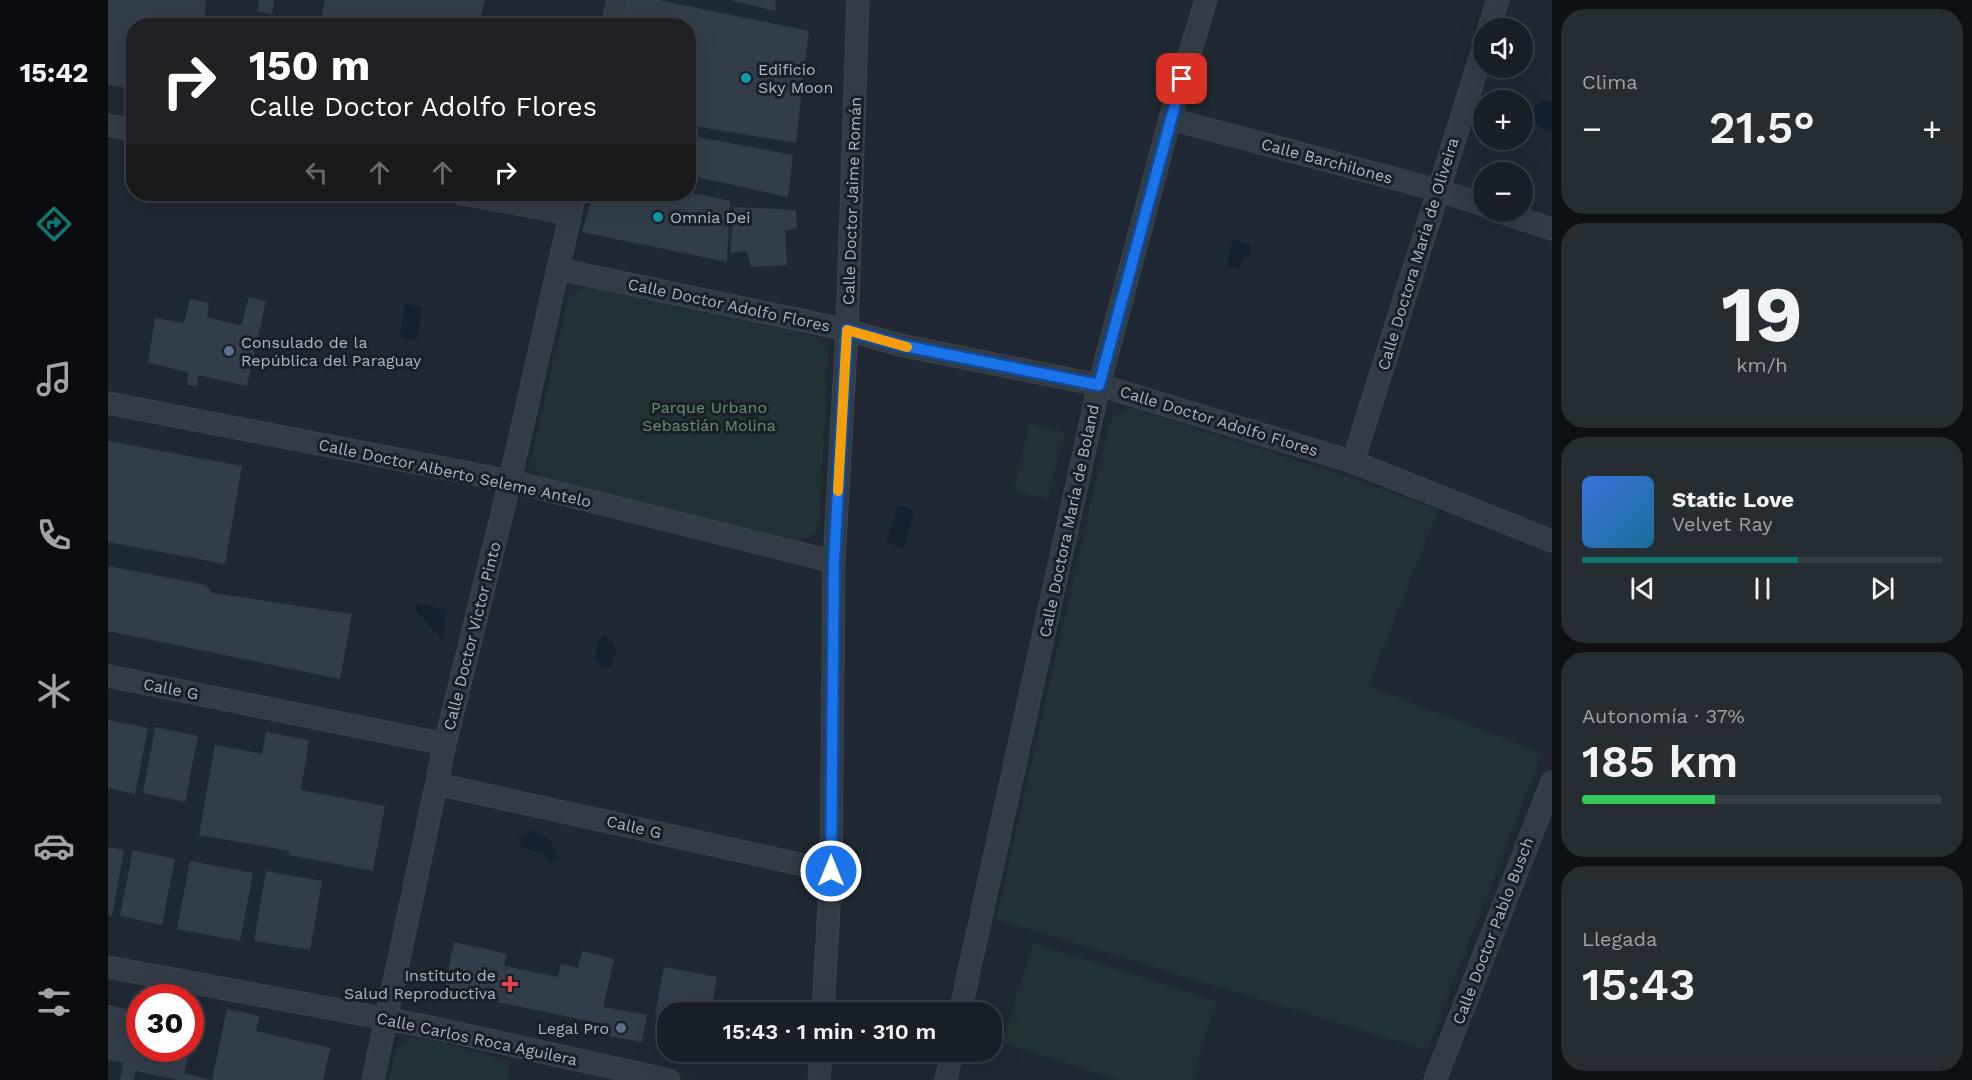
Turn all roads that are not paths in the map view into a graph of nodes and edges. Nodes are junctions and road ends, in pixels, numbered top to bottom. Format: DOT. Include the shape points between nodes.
graph roads {
  1 [pos="618,0"];
  2 [pos="858,0"];
  3 [pos="1206,0"];
  4 [pos="1498,0"];
  5 [pos="614,18"];
  6 [pos="1492,18"];
  7 [pos="1474,78"];
  8 [pos="1170,119"];
  9 [pos="108,125"];
  10 [pos="126,128"];
  11 [pos="1438,190"];
  12 [pos="500,201"];
  13 [pos="573,201"];
  14 [pos="1473,201"];
  15 [pos="570,214"];
  16 [pos="1531,222"];
  17 [pos="1552,229"];
  18 [pos="558,269"];
  19 [pos="847,330"];
  20 [pos="1099,385"];
  21 [pos="108,403"];
  22 [pos="1353,462"];
  23 [pos="510,481"];
  24 [pos="1552,541"];
  25 [pos="834,562"];
  26 [pos="108,676"];
  27 [pos="445,744"];
  28 [pos="1552,783"];
  29 [pos="437,784"];
  30 [pos="831,871"];
  31 [pos="108,967"];
  32 [pos="824,1002"];
  33 [pos="962,1002"];
  34 [pos="386,1019"];
  35 [pos="820,1062"];
  36 [pos="950,1062"];
  37 [pos="373,1080"];
  38 [pos="669,1080"];
  39 [pos="819,1080"];
  40 [pos="945,1080"];
  41 [pos="1435,1080"];
  1 -- 5 [label="street"];
  2 -- 19 [label="street, Calle Doctor Jaime Román"];
  3 -- 8 [label="street, Calle Doctora María de Boland"];
  4 -- 6 [label="street"];
  7 -- 11 [label="street, Calle Doctora María de Oliveira"];
  8 -- 11 [label="street, Calle Barchilones"];
  8 -- 20 [label="street, Calle Doctora María de Boland"];
  9 -- 10 [label="street"];
  11 -- 14 [label="street, Calle Barchilones"];
  11 -- 22 [label="street, Calle Doctora María de Oliveira"];
  12 -- 15 [label="street"];
  13 -- 15 [label="street, Calle Doctor Víctor Pinto"];
  15 -- 18 [label="street, Calle Doctor Víctor Pinto"];
  16 -- 17 [label="street"];
  18 -- 19 [label="street, Calle Doctor Adolfo Flores"];
  18 -- 23 [label="street, Calle Doctor Víctor Pinto"];
  19 -- 20 [label="street, Calle Doctor Adolfo Flores" via="900,345"];
  19 -- 25 [label="street, Calle Doctor Jaime Román"];
  20 -- 22 [label="street, Calle Doctor Adolfo Flores"];
  20 -- 33 [label="street, Calle Doctora María de Boland"];
  21 -- 23 [label="street, Calle Doctor Alberto Seleme Antelo"];
  22 -- 24 [label="street, Calle Doctor Adolfo Flores"];
  23 -- 25 [label="street, Calle Doctor Alberto Seleme Antelo"];
  23 -- 27 [label="street, Calle Doctor Víctor Pinto"];
  25 -- 30 [label="street, Calle Doctor Jaime Román"];
  26 -- 27 [label="street, Calle G"];
  27 -- 29 [label="street, Calle Doctor Víctor Pinto"];
  28 -- 41 [label="street, Calle Doctor Pablo Busch"];
  29 -- 30 [label="street, Calle G"];
  29 -- 34 [label="street, Calle Doctor Víctor Pinto"];
  30 -- 32 [label="street, Calle Doctor Jaime Román"];
  31 -- 34 [label="street, Calle Carlos Roca Aguilera"];
  34 -- 37 [label="street, Calle Doctor Víctor Pinto"];
  34 -- 38 [label="street, Calle Carlos Roca Aguilera"];
  35 -- 39 [label="street"];
  36 -- 40 [label="street"];
}
